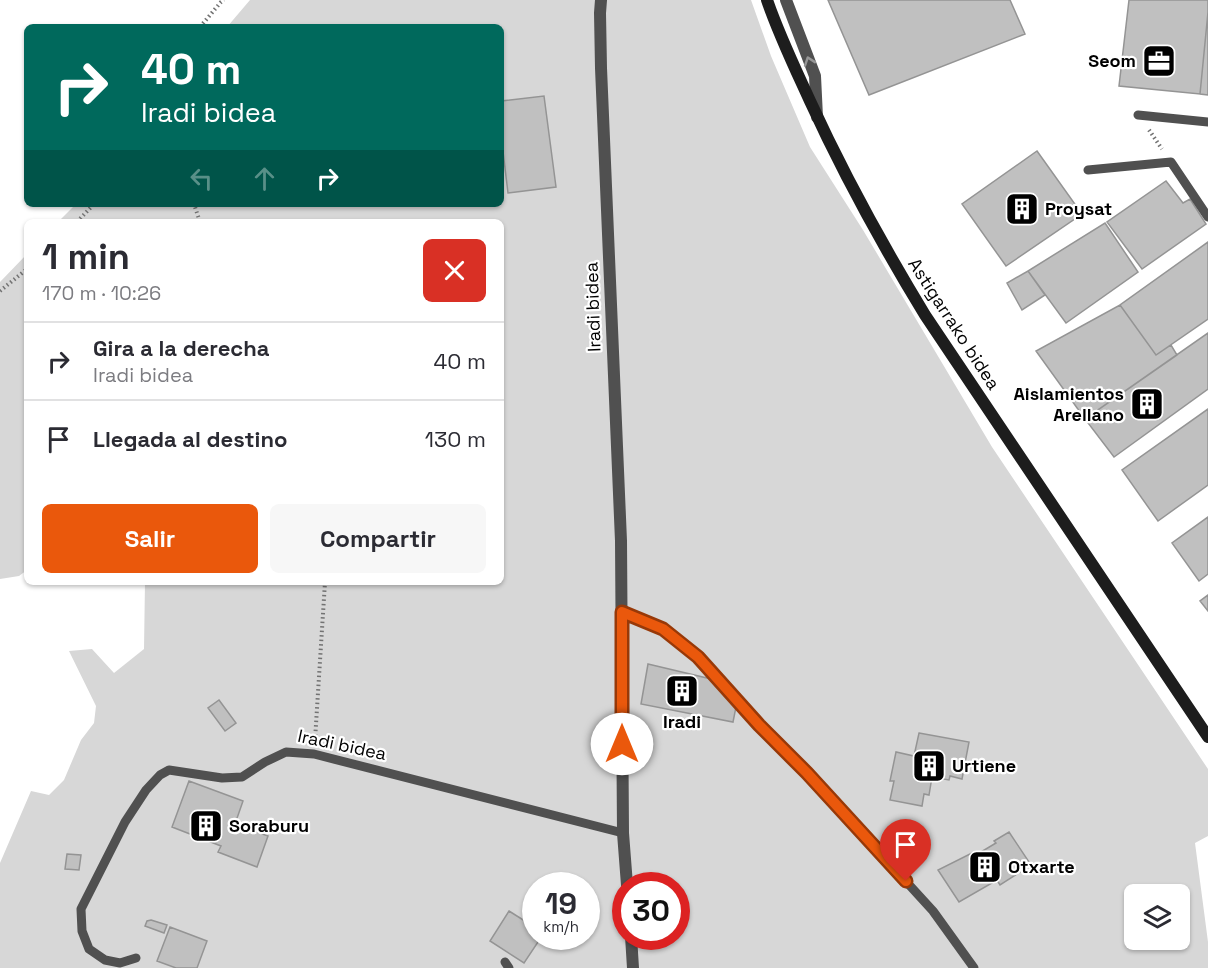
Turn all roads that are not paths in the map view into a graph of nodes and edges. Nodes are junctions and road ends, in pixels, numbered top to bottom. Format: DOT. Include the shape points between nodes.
graph roads {
  1 [pos="601,0"];
  2 [pos="767,0"];
  3 [pos="786,0"];
  4 [pos="1138,115"];
  5 [pos="818,118"];
  6 [pos="1208,122"];
  7 [pos="1088,170"];
  8 [pos="1208,216"];
  9 [pos="622,612"];
  10 [pos="1208,736"];
  11 [pos="623,832"];
  12 [pos="626,872"];
  13 [pos="632,950"];
  14 [pos="136,958"];
  15 [pos="633,968"];
  16 [pos="974,968"];
  1 -- 9 [label="street, Iradi bidea"];
  2 -- 5 [label="main road, Astigarrako bidea"];
  5 -- 3 [label="street, one-way" via="815,76"];
  4 -- 6 [label="lane"];
  5 -- 10 [label="main road, Astigarrako bidea" via="884,247 925,315"];
  7 -- 8 [label="lane" via="1170,162"];
  9 -- 11 [label="street, Iradi bidea"];
  9 -- 16 [label="lane" via="663,629 698,657 933,911"];
  11 -- 12 [label="street, Iradi bidea"];
  11 -- 14 [label="lane, Iradi bidea" via="314,754 286,752 242,777 170,770 146,790 125,822 81,909 82,931 89,949 105,960 120,963"];
  13 -- 15 [label="street"];
}
